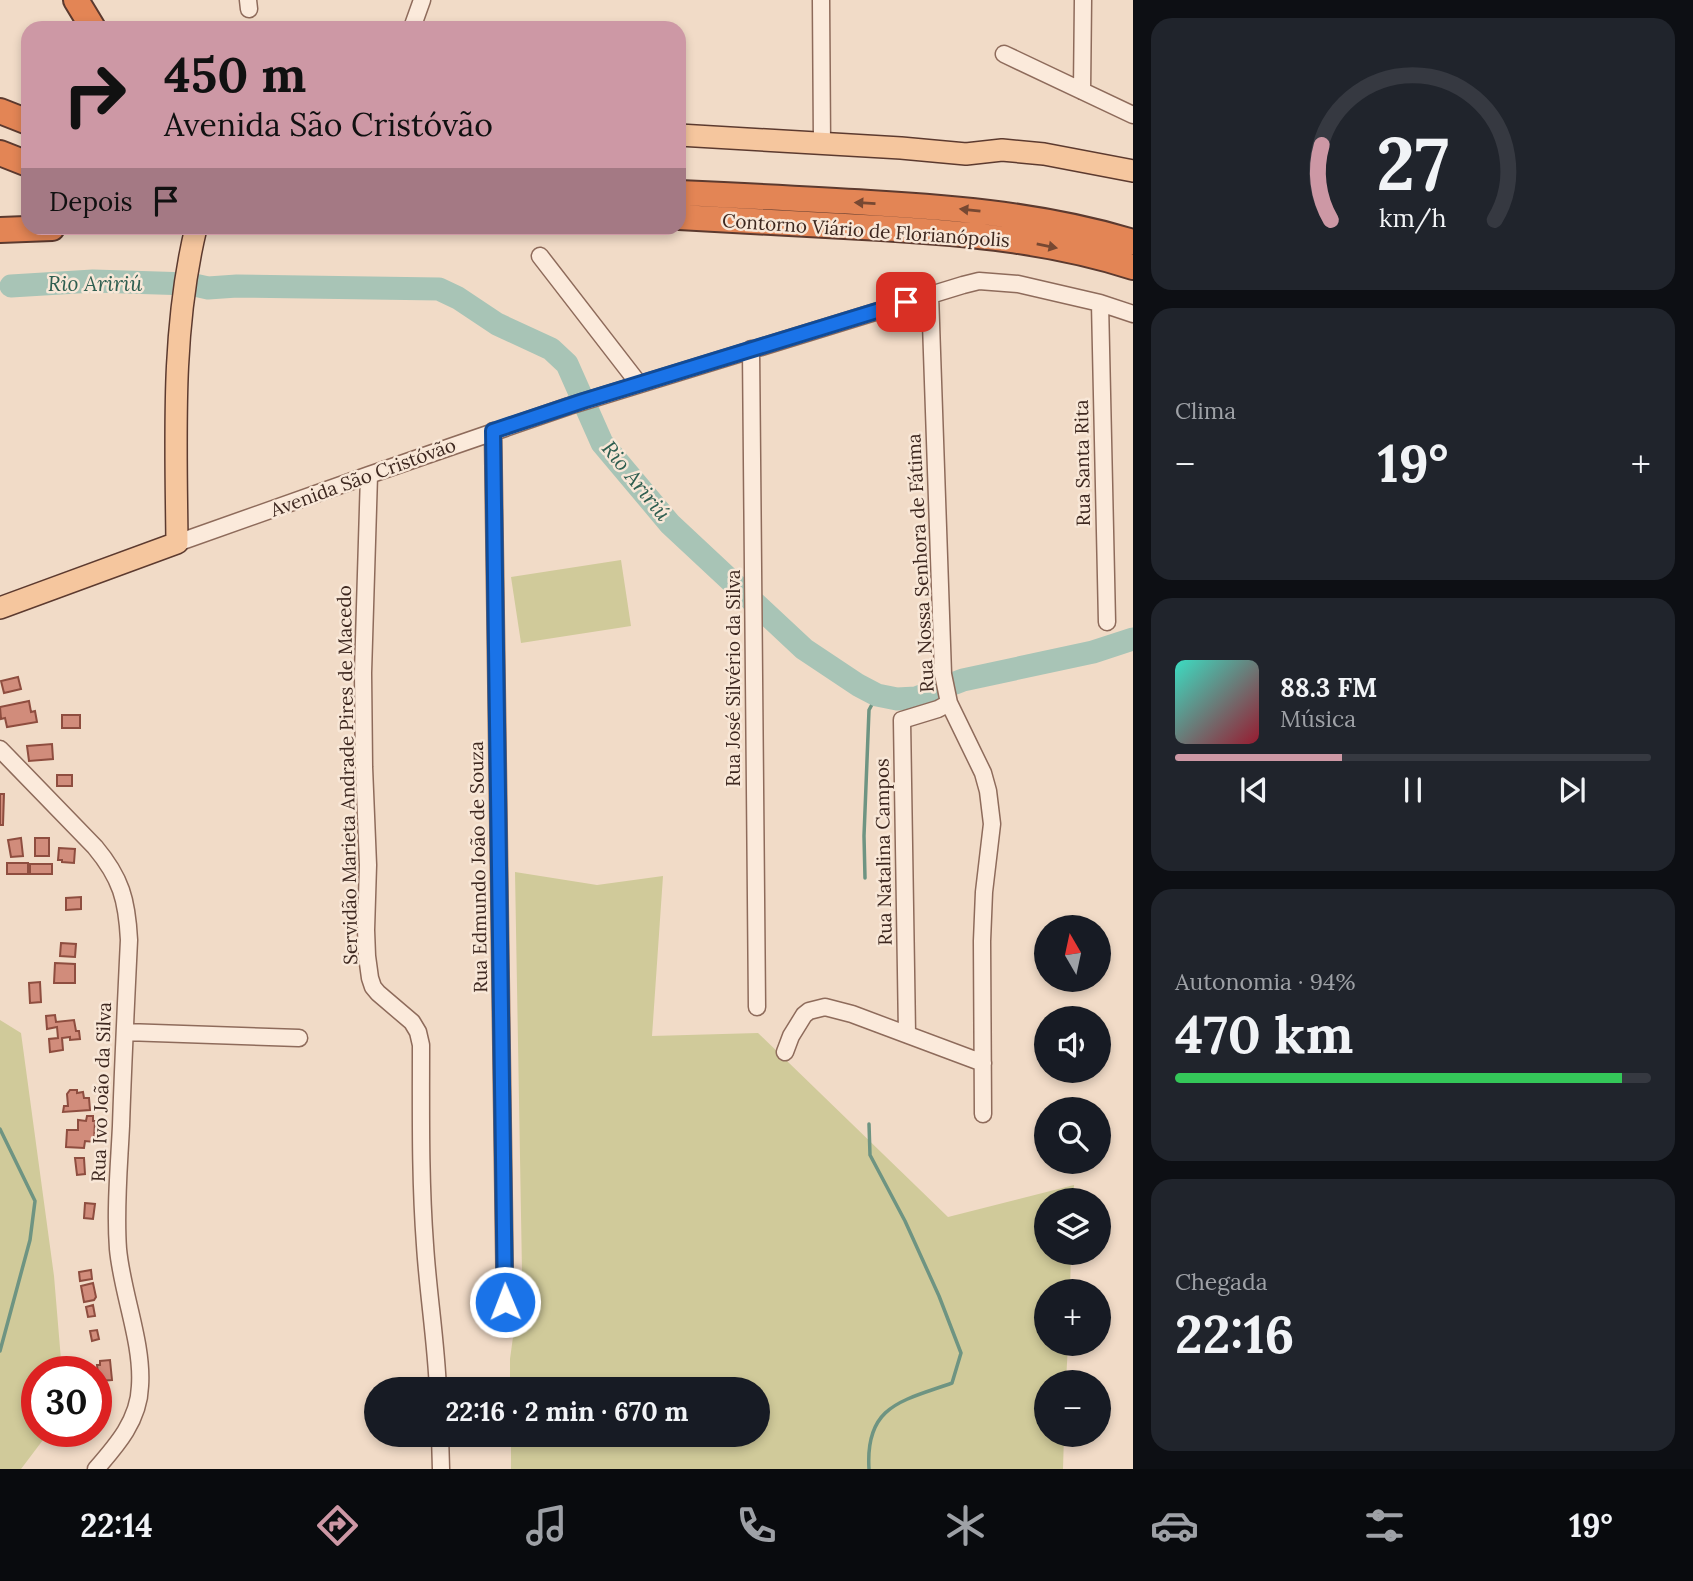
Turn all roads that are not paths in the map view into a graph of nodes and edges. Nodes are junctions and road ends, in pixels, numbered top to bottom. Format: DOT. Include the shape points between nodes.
graph roads {
  1 [pos="76,0"];
  2 [pos="422,0"];
  3 [pos="821,0"];
  4 [pos="1083,0"];
  5 [pos="89,21"];
  6 [pos="414,21"];
  7 [pos="1004,54"];
  8 [pos="1082,91"];
  9 [pos="0,111"];
  10 [pos="1133,115"];
  11 [pos="21,119"];
  12 [pos="686,135"];
  13 [pos="0,138"];
  14 [pos="822,143"];
  15 [pos="21,146"];
  16 [pos="0,153"];
  17 [pos="21,161"];
  18 [pos="1133,171"];
  19 [pos="686,193"];
  20 [pos="686,217"];
  21 [pos="21,229"];
  22 [pos="0,230"];
  23 [pos="195,235"];
  24 [pos="1133,242"];
  25 [pos="540,256"];
  26 [pos="1133,267"];
  27 [pos="930,294"];
  28 [pos="1100,303"];
  29 [pos="1133,314"];
  30 [pos="751,349"];
  31 [pos="639,384"];
  32 [pos="493,431"];
  33 [pos="369,475"];
  34 [pos="177,543"];
  35 [pos="0,608"];
  36 [pos="1107,622"];
  37 [pos="948,699"];
  38 [pos="0,749"];
  39 [pos="757,1007"];
  40 [pos="125,1032"];
  41 [pos="907,1034"];
  42 [pos="299,1038"];
  43 [pos="785,1052"];
  44 [pos="982,1063"];
  45 [pos="983,1114"];
  46 [pos="505,1302"];
  47 [pos="437,1377"];
  48 [pos="440,1447"];
  49 [pos="96,1469"];
  50 [pos="441,1469"];
  1 -- 5 [label="highway"];
  2 -- 6 [label="street"];
  3 -- 14 [label="street"];
  4 -- 8 [label="street"];
  7 -- 8 [label="street"];
  8 -- 10 [label="street"];
  9 -- 11 [label="highway"];
  12 -- 14 [label="main road"];
  13 -- 15 [label="highway"];
  14 -- 18 [label="main road" via="966,154 1002,150"];
  16 -- 17 [label="highway"];
  24 -- 19 [label="highway, Contorno Viário de Florianópolis, one-way" via="986,212"];
  20 -- 26 [label="highway, Contorno Viário de Florianópolis, one-way" via="983,236"];
  21 -- 22 [label="highway"];
  23 -- 34 [label="main road" via="176,382"];
  25 -- 31 [label="street"];
  27 -- 28 [label="street, Avenida São Cristóvão" via="979,281"];
  27 -- 30 [label="street, Avenida São Cristóvão"];
  27 -- 37 [label="street, Rua Nossa Senhora de Fátima" via="943,674"];
  28 -- 29 [label="street, Avenida São Cristóvão"];
  28 -- 36 [label="street, Rua Santa Rita"];
  30 -- 31 [label="street, Avenida São Cristóvão"];
  30 -- 39 [label="street, Rua José Silvério da Silva"];
  31 -- 32 [label="street, Avenida São Cristóvão"];
  32 -- 33 [label="street, Avenida São Cristóvão"];
  32 -- 46 [label="street, Rua Edmundo João de Souza"];
  33 -- 34 [label="street, Avenida São Cristóvão"];
  33 -- 47 [label="street, Servidão Marieta Andrade Pires de Macedo" via="363,673 366,930 373,987 412,1023 421,1045 424,1243"];
  34 -- 35 [label="main road, Avenida São Cristóvão"];
  37 -- 41 [label="street, Rua Natalina Campos" via="938,709 902,720"];
  37 -- 44 [label="street, Rua Nossa Senhora de Fátima" via="983,773 992,824 984,892"];
  38 -- 40 [label="street, Rua Ivo João da Silva" via="96,847 116,875 128,916"];
  40 -- 42 [label="street"];
  40 -- 49 [label="street, Rua Ivo João da Silva" via="118,1250 141,1386 125,1435"];
  41 -- 43 [label="street" via="834,1008 816,1008 798,1024"];
  41 -- 44 [label="street"];
  44 -- 45 [label="street, Rua Nossa Senhora de Fátima"];
  48 -- 50 [label="street"];
}
